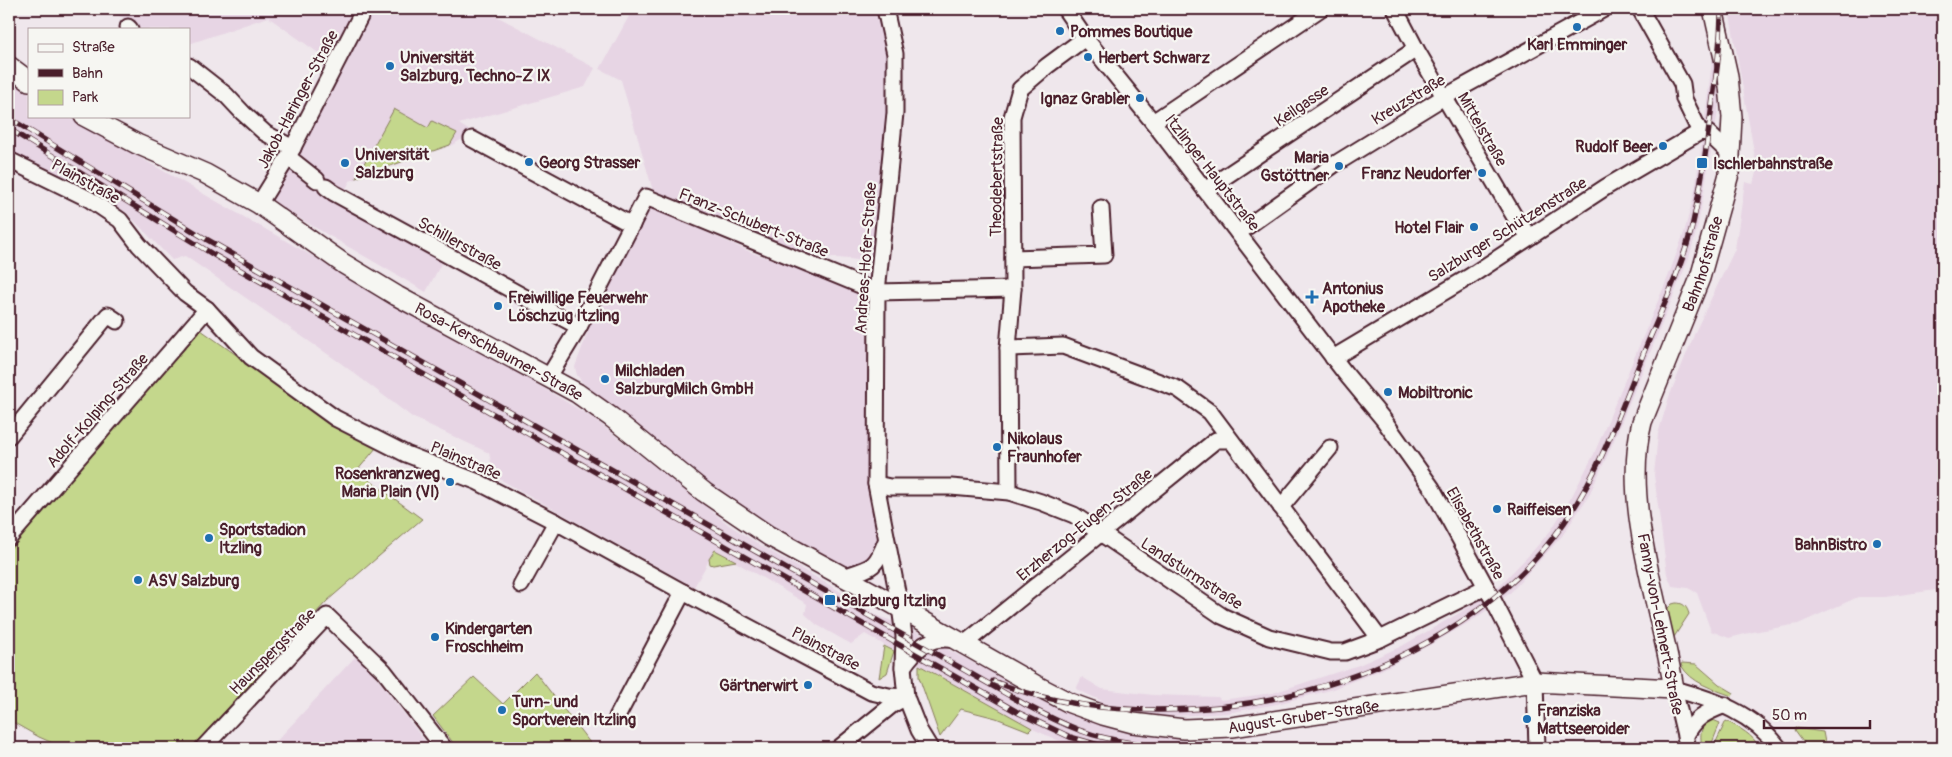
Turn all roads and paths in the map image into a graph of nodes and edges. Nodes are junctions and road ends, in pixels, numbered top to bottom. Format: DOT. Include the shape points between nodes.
graph roads {
  1 [pos="364,9"];
  2 [pos="885,9"];
  3 [pos="1064,9"];
  4 [pos="1320,9"];
  5 [pos="1395,9"];
  6 [pos="1604,9"];
  7 [pos="1640,9"];
  8 [pos="1713,9"];
  9 [pos="1085,38"];
  10 [pos="1416,49"];
  11 [pos="9,66"];
  12 [pos="190,67"];
  13 [pos="28,80"];
  14 [pos="1445,96"];
  15 [pos="1732,117"];
  16 [pos="88,118"];
  17 [pos="1153,122"];
  18 [pos="1704,132"];
  19 [pos="472,139"];
  20 [pos="290,152"];
  21 [pos="1730,154"];
  22 [pos="9,160"];
  23 [pos="1205,190"];
  24 [pos="259,204"];
  25 [pos="1101,208"];
  26 [pos="632,225"];
  27 [pos="1238,233"];
  28 [pos="1531,236"];
  29 [pos="1013,258"];
  30 [pos="1013,289"];
  31 [pos="877,292"];
  32 [pos="207,309"];
  33 [pos="117,321"];
  34 [pos="579,327"];
  35 [pos="1008,348"];
  36 [pos="1333,358"];
  37 [pos="548,378"];
  38 [pos="9,436"];
  39 [pos="1230,440"];
  40 [pos="1330,448"];
  41 [pos="876,484"];
  42 [pos="1009,492"];
  43 [pos="1281,507"];
  44 [pos="1640,512"];
  45 [pos="556,522"];
  46 [pos="1101,533"];
  47 [pos="10,535"];
  48 [pos="886,541"];
  49 [pos="842,577"];
  50 [pos="521,585"];
  51 [pos="1486,587"];
  52 [pos="683,592"];
  53 [pos="900,608"];
  54 [pos="1380,639"];
  55 [pos="962,643"];
  56 [pos="903,667"];
  57 [pos="1535,682"];
  58 [pos="1674,689"];
  59 [pos="906,697"];
  60 [pos="1724,705"];
  61 [pos="617,717"];
  62 [pos="1686,742"];
  63 [pos="202,748"];
  64 [pos="444,748"];
  65 [pos="839,748"];
  66 [pos="930,748"];
  67 [pos="1537,748"];
  68 [pos="1779,748"];
  1 -- 20 [label="street, Jakob-Haringer-Straße"];
  2 -- 31 [label="street, Andreas-Hofer-Straße" via="894,54 895,114"];
  3 -- 9 [label="street, Itzlinger Hauptstraße"];
  4 -- 17 [label="street"];
  5 -- 10 [label="street, Mittelstraße"];
  6 -- 14 [label="street, Kreuzstraße"];
  7 -- 18 [label="street" via="1682,84 1684,99"];
  8 -- 15 [label="main road, Bahnhofstraße" via="1728,76"];
  9 -- 17 [label="street, Itzlinger Hauptstraße"];
  9 -- 29 [label="street, Theodebertstraße" via="1020,89 1012,117"];
  10 -- 14 [label="street, Mittelstraße"];
  10 -- 23 [label="street, Keilgasse"];
  11 -- 13 [label="main road"];
  12 -- 20 [label="street, Schillerstraße"];
  14 -- 27 [label="street, Kreuzstraße" via="1334,164"];
  14 -- 28 [label="street, Mittelstraße" via="1520,226"];
  15 -- 18 [label="street, Salzburger Schützenstraße"];
  15 -- 21 [label="main road, Bahnhofstraße"];
  16 -- 24 [label="main road, Rosa-Kerschbaumer-Straße" via="206,174"];
  17 -- 23 [label="street, Itzlinger Hauptstraße"];
  18 -- 21 [label="street"];
  18 -- 28 [label="street, Salzburger Schützenstraße" via="1606,187"];
  19 -- 26 [label="street"];
  20 -- 24 [label="street, Jakob-Haringer-Straße"];
  20 -- 34 [label="street, Schillerstraße" via="334,194"];
  21 -- 44 [label="main road, Bahnhofstraße" via="1721,208 1700,278 1640,428 1636,482"];
  22 -- 32 [label="street, Plainstraße" via="89,199 120,220 185,293"];
  23 -- 27 [label="street, Itzlinger Hauptstraße"];
  24 -- 37 [label="main road, Rosa-Kerschbaumer-Straße" via="344,264 397,296"];
  25 -- 29 [label="street, Theodebertstraße" via="1104,255"];
  26 -- 31 [label="street, Franz-Schubert-Straße" via="646,197"];
  26 -- 34 [label="street, Franz-Schubert-Straße"];
  27 -- 36 [label="street, Itzlinger Hauptstraße"];
  28 -- 36 [label="street, Salzburger Schützenstraße"];
  29 -- 30 [label="street, Theodebertstraße"];
  30 -- 31 [label="street"];
  30 -- 35 [label="street, Theodebertstraße"];
  31 -- 41 [label="street, Andreas-Hofer-Straße"];
  32 -- 45 [label="street, Plainstraße" via="251,357 335,418 406,454 478,482"];
  32 -- 47 [label="street, Adolf-Kolping-Straße"];
  33 -- 38 [label="street" via="108,315"];
  34 -- 37 [label="street, Franz-Schubert-Straße"];
  35 -- 39 [label="street" via="1063,346 1178,390 1210,412"];
  35 -- 42 [label="street, Theodebertstraße"];
  36 -- 51 [label="street, Elisabethstraße" via="1383,419 1432,488"];
  37 -- 49 [label="main road, Rosa-Kerschbaumer-Straße" via="577,393 611,417 739,518"];
  39 -- 43 [label="street"];
  39 -- 46 [label="street, Erzherzog-Eugen-Straße" via="1216,440"];
  40 -- 43 [label="street"];
  41 -- 42 [label="street, Landsturmstraße"];
  41 -- 48 [label="street, Andreas-Hofer-Straße"];
  42 -- 46 [label="street, Landsturmstraße" via="1074,515"];
  43 -- 54 [label="street"];
  44 -- 58 [label="main road, Fanny-von-Lehnert-Straße"];
  45 -- 50 [label="street"];
  45 -- 52 [label="street, Plainstraße"];
  46 -- 54 [label="street, Landsturmstraße" via="1222,616 1269,638 1331,652 1345,652"];
  46 -- 55 [label="street, Erzherzog-Eugen-Straße"];
  48 -- 49 [label="street" via="876,563 868,569"];
  48 -- 53 [label="street, Andreas-Hofer-Straße"];
  49 -- 53 [label="main road, Rosa-Kerschbaumer-Straße"];
  51 -- 54 [label="street, Landsturmstraße"];
  51 -- 57 [label="street, Elisabethstraße"];
  52 -- 59 [label="street, Plainstraße" via="871,692"];
  52 -- 61 [label="street"];
  53 -- 55 [label="main road, August-Gruber-Straße"];
  53 -- 56 [label="street, Andreas-Hofer-Straße" via="904,636"];
  55 -- 56 [label="street" via="938,639 927,642"];
  55 -- 57 [label="main road, August-Gruber-Straße" via="1070,703 1133,723 1184,729 1232,727"];
  56 -- 59 [label="street, Andreas-Hofer-Straße"];
  57 -- 58 [label="main road, August-Gruber-Straße"];
  57 -- 67 [label="street, Elisabethstraße"];
  58 -- 60 [label="street"];
  58 -- 62 [label="street, Fanny-von-Lehnert-Straße"];
  59 -- 65 [label="street"];
  59 -- 66 [label="street"];
  60 -- 62 [label="street, Fanny-von-Lehnert-Straße" via="1694,721"];
  60 -- 68 [label="street" via="1752,720"];
  63 -- 64 [label="street, Haunspergstraße" via="327,616 384,670"];
}
